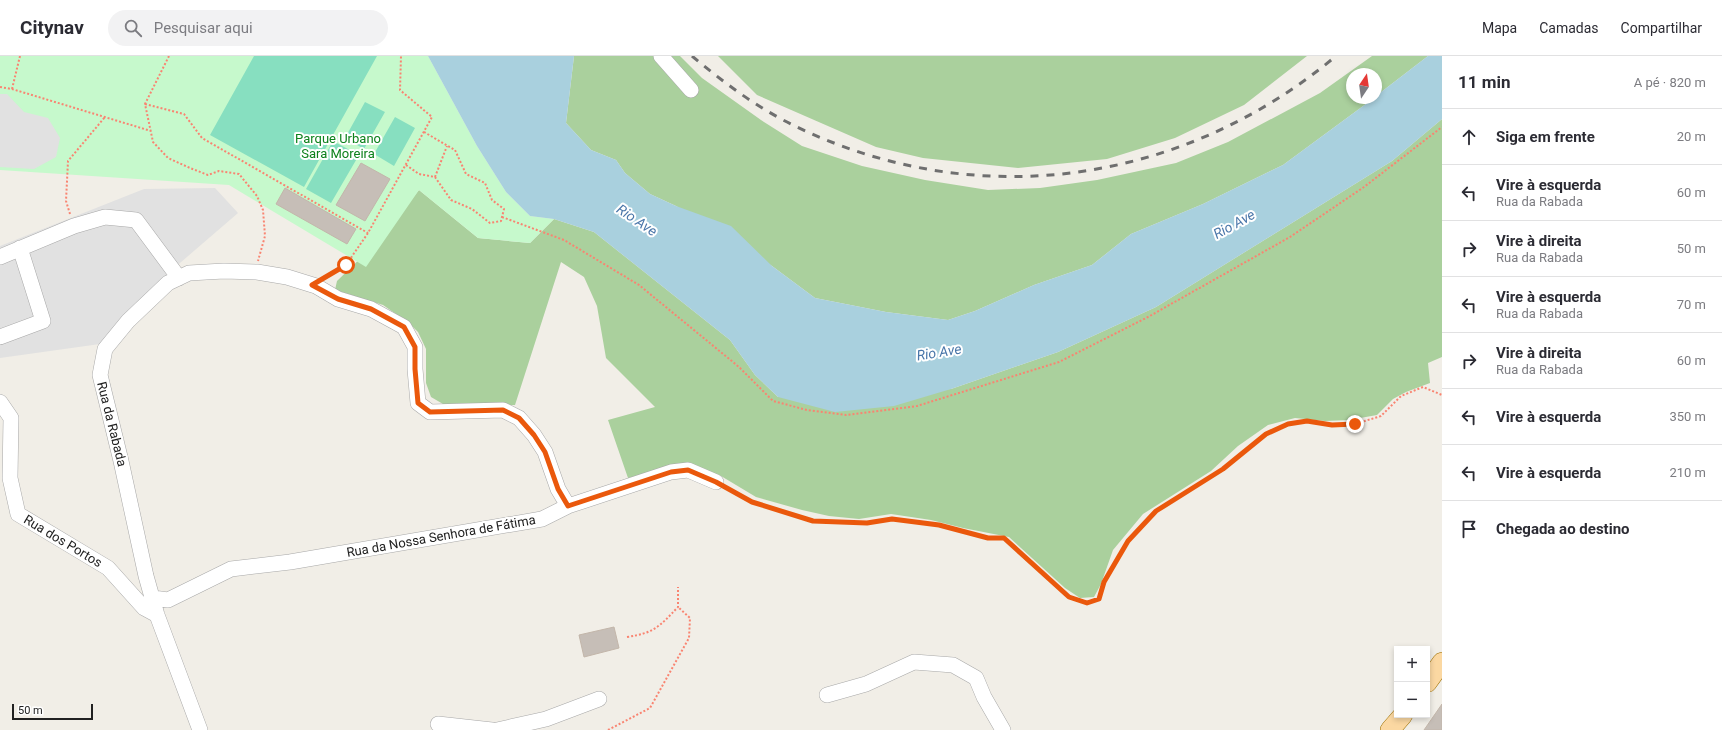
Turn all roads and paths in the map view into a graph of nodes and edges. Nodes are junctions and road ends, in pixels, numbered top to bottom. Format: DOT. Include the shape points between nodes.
graph roads {
  1 [pos="20,56"];
  2 [pos="169,56"];
  3 [pos="401,56"];
  4 [pos="661,56"];
  5 [pos="0,87"];
  6 [pos="12,89"];
  7 [pos="691,90"];
  8 [pos="145,104"];
  9 [pos="104,117"];
  10 [pos="1442,127"];
  11 [pos="151,132"];
  12 [pos="424,132"];
  13 [pos="448,146"];
  14 [pos="406,165"];
  15 [pos="435,177"];
  16 [pos="502,217"];
  17 [pos="74,226"];
  18 [pos="368,233"];
  19 [pos="20,248"];
  20 [pos="0,257"];
  21 [pos="257,272"];
  22 [pos="179,278"];
  23 [pos="312,285"];
  24 [pos="0,337"];
  25 [pos="1442,395"];
  26 [pos="0,402"];
  27 [pos="716,482"];
  28 [pos="568,506"];
  29 [pos="678,587"];
  30 [pos="153,598"];
  31 [pos="678,607"];
  32 [pos="157,615"];
  33 [pos="627,637"];
  34 [pos="1442,662"];
  35 [pos="1428,682"];
  36 [pos="826,695"];
  37 [pos="599,699"];
  38 [pos="1400,718"];
  39 [pos="438,724"];
  40 [pos="200,730"];
  41 [pos="492,730"];
  42 [pos="497,730"];
  43 [pos="608,730"];
  44 [pos="1003,730"];
  45 [pos="1390,730"];
  1 -- 6 [label="path"];
  2 -- 8 [label="path"];
  3 -- 12 [label="path" via="400,90 432,117"];
  4 -- 7 [label="street"];
  5 -- 6 [label="path"];
  6 -- 9 [label="path"];
  8 -- 11 [label="path"];
  8 -- 18 [label="path" via="184,114 202,138"];
  9 -- 11 [label="path"];
  9 -- 17 [label="path" via="68,161 66,201"];
  10 -- 16 [label="path" via="1364,187 1290,236 1148,317 1059,362 916,406 846,415 807,410 773,401 739,367 639,285 564,240"];
  11 -- 21 [label="path" via="153,142 168,158 208,175 219,171 239,174 257,196 263,210 265,236"];
  12 -- 13 [label="path"];
  12 -- 14 [label="path"];
  13 -- 15 [label="path"];
  13 -- 16 [label="path" via="455,150 466,174 485,183 492,200 504,209"];
  14 -- 15 [label="path" via="419,174"];
  14 -- 18 [label="path"];
  15 -- 16 [label="path" via="451,200 472,209 490,223 501,221"];
  17 -- 19 [label="street"];
  17 -- 22 [label="street" via="105,217 136,220"];
  18 -- 23 [label="path" via="346,265"];
  19 -- 20 [label="street"];
  19 -- 24 [label="street" via="43,321"];
  21 -- 22 [label="street, Rua da Rabada" via="189,273"];
  21 -- 23 [label="street, Rua da Rabada" via="287,277"];
  22 -- 30 [label="street, Rua da Rabada" via="168,283 133,316 105,349 100,375"];
  23 -- 28 [label="street, Rua da Rabada" via="338,299 371,309 404,327 415,347 418,403 430,412 503,410 519,418 545,452 558,489"];
  25 -- 27 [label="path" via="1423,387 1401,396 1381,416 1355,424 1332,425 1307,421 1288,424 1266,434 1223,469 1156,511 1128,541 1104,582 1099,599 1087,603 1069,597 1004,538 988,538 939,525 892,519 867,523 813,521 752,502"];
  26 -- 32 [label="street, Rua dos Portos" via="11,418 10,478 18,514 108,568 144,608"];
  27 -- 28 [label="street, Rua da Nossa Senhora de Fátima" via="688,470 671,472"];
  28 -- 30 [label="street, Rua da Nossa Senhora de Fátima" via="542,519 290,562 231,569 168,600"];
  29 -- 31 [label="path"];
  30 -- 32 [label="street, Rua da Rabada"];
  31 -- 33 [label="path" via="659,627 644,635"];
  31 -- 43 [label="path" via="690,618 688,638 650,708"];
  32 -- 40 [label="street, Rua da Rabada"];
  34 -- 35 [label="main road"];
  36 -- 44 [label="street" via="866,684 914,662 953,665 976,678"];
  37 -- 42 [label="street" via="546,719"];
  38 -- 45 [label="main road"];
  39 -- 41 [label="street"];
}
